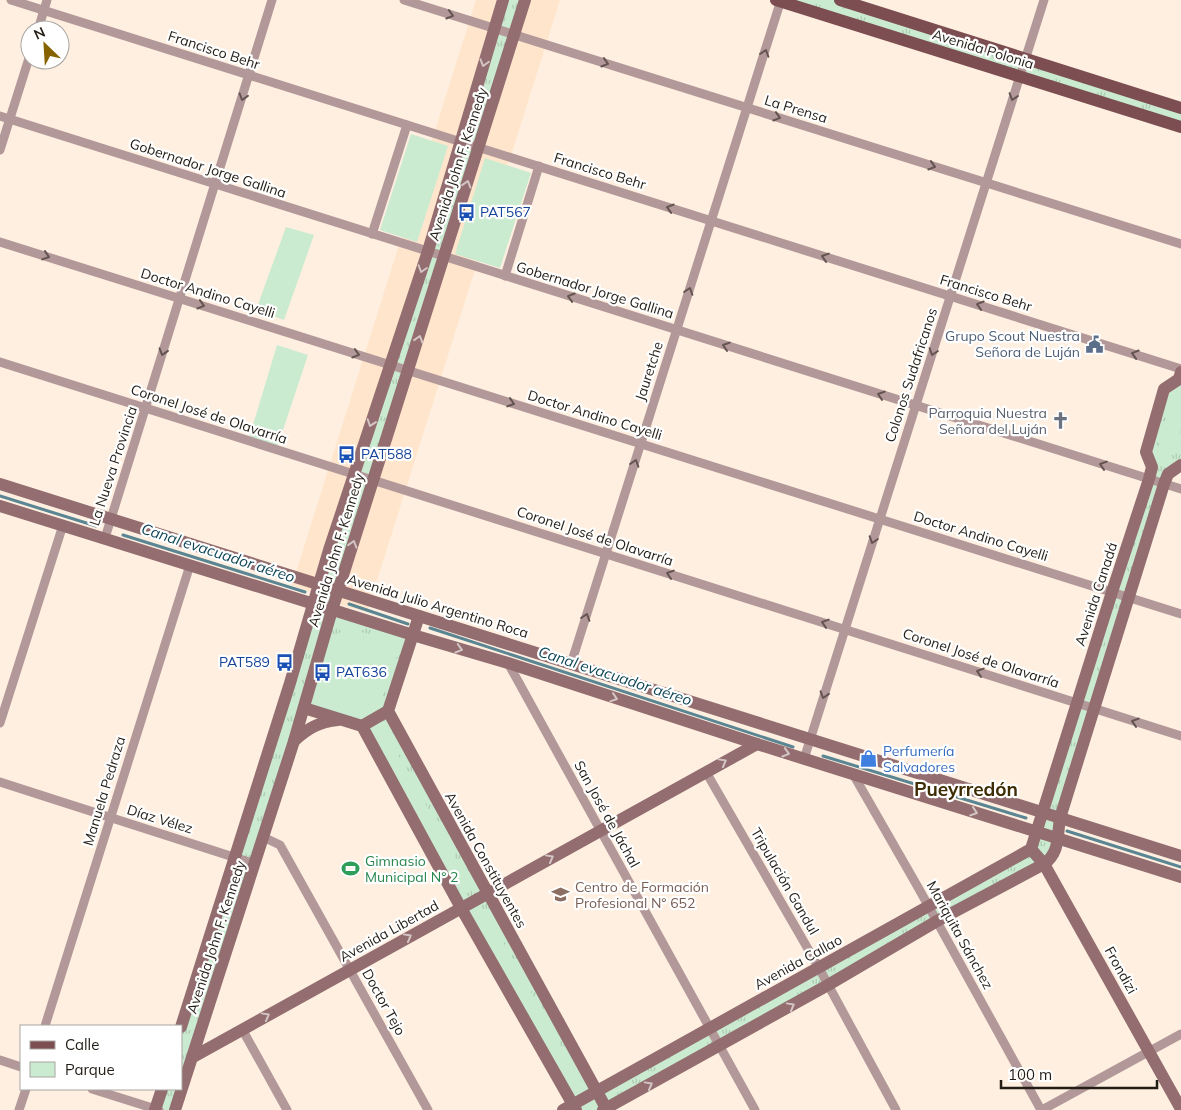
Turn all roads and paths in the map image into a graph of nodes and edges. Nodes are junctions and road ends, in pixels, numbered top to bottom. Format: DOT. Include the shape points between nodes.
graph roads {
  1 [pos="11,0"];
  2 [pos="47,0"];
  3 [pos="272,0"];
  4 [pos="404,0"];
  5 [pos="503,0"];
  6 [pos="525,0"];
  7 [pos="840,0"];
  8 [pos="1044,0"];
  9 [pos="779,1"];
  10 [pos="44,10"];
  11 [pos="41,20"];
  12 [pos="494,28"];
  13 [pos="515,35"];
  14 [pos="1025,59"];
  15 [pos="25,70"];
  16 [pos="249,75"];
  17 [pos="1020,76"];
  18 [pos="747,108"];
  19 [pos="1181,108"];
  20 [pos="0,116"];
  21 [pos="10,120"];
  22 [pos="408,125"];
  23 [pos="1181,127"];
  24 [pos="461,142"];
  25 [pos="478,147"];
  26 [pos="0,150"];
  27 [pos="539,166"];
  28 [pos="986,183"];
  29 [pos="215,184"];
  30 [pos="711,221"];
  31 [pos="372,234"];
  32 [pos="0,242"];
  33 [pos="1181,244"];
  34 [pos="428,252"];
  35 [pos="444,257"];
  36 [pos="505,276"];
  37 [pos="950,296"];
  38 [pos="180,298"];
  39 [pos="677,330"];
  40 [pos="0,362"];
  41 [pos="390,365"];
  42 [pos="1181,370"];
  43 [pos="409,371"];
  44 [pos="916,406"];
  45 [pos="146,408"];
  46 [pos="641,444"];
  47 [pos="1181,465"];
  48 [pos="354,474"];
  49 [pos="1149,479"];
  50 [pos="373,480"];
  51 [pos="0,484"];
  52 [pos="1164,484"];
  53 [pos="1181,490"];
  54 [pos="0,506"];
  55 [pos="111,519"];
  56 [pos="880,519"];
  57 [pos="63,525"];
  58 [pos="105,538"];
  59 [pos="606,554"];
  60 [pos="190,565"];
  61 [pos="318,584"];
  62 [pos="338,591"];
  63 [pos="1112,592"];
  64 [pos="1129,597"];
  65 [pos="313,604"];
  66 [pos="332,610"];
  67 [pos="1181,614"];
  68 [pos="419,616"];
  69 [pos="845,630"];
  70 [pos="413,635"];
  71 [pos="508,663"];
  72 [pos="571,664"];
  73 [pos="290,683"];
  74 [pos="1077,703"];
  75 [pos="304,708"];
  76 [pos="1094,709"];
  77 [pos="388,711"];
  78 [pos="343,720"];
  79 [pos="0,723"];
  80 [pos="362,726"];
  81 [pos="1181,736"];
  82 [pos="810,739"];
  83 [pos="294,741"];
  84 [pos="757,744"];
  85 [pos="804,759"];
  86 [pos="706,772"];
  87 [pos="853,774"];
  88 [pos="0,782"];
  89 [pos="1042,812"];
  90 [pos="110,818"];
  91 [pos="1060,818"];
  92 [pos="600,830"];
  93 [pos="1037,832"];
  94 [pos="264,837"];
  95 [pos="1057,838"];
  96 [pos="1030,849"];
  97 [pos="234,856"];
  98 [pos="1181,856"];
  99 [pos="255,864"];
  100 [pos="1044,864"];
  101 [pos="1181,877"];
  102 [pos="488,893"];
  103 [pos="929,906"];
  104 [pos="462,908"];
  105 [pos="937,921"];
  106 [pos="819,968"];
  107 [pos="350,969"];
  108 [pos="828,985"];
  109 [pos="45,1025"];
  110 [pos="181,1025"];
  111 [pos="710,1028"];
  112 [pos="242,1029"];
  113 [pos="1181,1034"];
  114 [pos="719,1046"];
  115 [pos="1149,1052"];
  116 [pos="193,1057"];
  117 [pos="0,1060"];
  118 [pos="20,1067"];
  119 [pos="182,1089"];
  120 [pos="26,1090"];
  121 [pos="95,1090"];
  122 [pos="162,1090"];
  123 [pos="182,1090"];
  124 [pos="596,1091"];
  125 [pos="570,1108"];
  126 [pos="605,1109"];
  127 [pos="1181,1109"];
  128 [pos="19,1110"];
  129 [pos="157,1110"];
  130 [pos="175,1110"];
  131 [pos="288,1110"];
  132 [pos="428,1110"];
  133 [pos="755,1110"];
  134 [pos="896,1110"];
  135 [pos="1042,1110"];
  1 -- 10 [label="street, Francisco Behr"];
  2 -- 10 [label="street"];
  3 -- 16 [label="street, La Nueva Provincia"];
  4 -- 12 [label="street, La Prensa, one-way"];
  5 -- 12 [label="main road, Avenida John F. Kennedy"];
  6 -- 13 [label="main road, Avenida John F. Kennedy"];
  7 -- 14 [label="main road, Avenida Polonia"];
  8 -- 14 [label="street, Colonos Sudafricanos"];
  9 -- 17 [label="main road, Avenida Polonia"];
  18 -- 9 [label="street, Jauretche, one-way"];
  10 -- 11 [label="street"];
  10 -- 16 [label="street, Francisco Behr"];
  12 -- 13 [label="street, La Prensa"];
  12 -- 24 [label="main road, Avenida John F. Kennedy, one-way"];
  13 -- 18 [label="street, La Prensa, one-way"];
  13 -- 25 [label="main road, Avenida John F. Kennedy"];
  14 -- 17 [label="street, Colonos Sudafricanos"];
  14 -- 19 [label="main road, Avenida Polonia"];
  15 -- 21 [label="street"];
  16 -- 22 [label="street, Francisco Behr"];
  16 -- 29 [label="street, La Nueva Provincia, one-way"];
  17 -- 23 [label="main road, Avenida Polonia"];
  17 -- 28 [label="street, Colonos Sudafricanos, one-way"];
  18 -- 28 [label="street, La Prensa, one-way"];
  18 -- 30 [label="street, Jauretche"];
  20 -- 21 [label="street, Gobernador Jorge Gallina"];
  21 -- 26 [label="street"];
  21 -- 29 [label="street, Gobernador Jorge Gallina"];
  22 -- 24 [label="street, Francisco Behr"];
  22 -- 31 [label="street"];
  24 -- 25 [label="street, Francisco Behr"];
  24 -- 34 [label="main road, Avenida John F. Kennedy"];
  25 -- 27 [label="street, Francisco Behr"];
  35 -- 25 [label="main road, Avenida John F. Kennedy, one-way"];
  30 -- 27 [label="street, Francisco Behr, one-way"];
  27 -- 36 [label="street"];
  28 -- 33 [label="street, La Prensa"];
  28 -- 37 [label="street, Colonos Sudafricanos"];
  29 -- 31 [label="street, Gobernador Jorge Gallina"];
  29 -- 38 [label="street, La Nueva Provincia"];
  37 -- 30 [label="street, Francisco Behr, one-way"];
  39 -- 30 [label="street, Jauretche, one-way"];
  31 -- 34 [label="street, Gobernador Jorge Gallina"];
  32 -- 38 [label="street, Doctor Andino Cayelli, one-way"];
  34 -- 35 [label="street, Gobernador Jorge Gallina"];
  34 -- 41 [label="main road, Avenida John F. Kennedy, one-way"];
  35 -- 36 [label="street, Gobernador Jorge Gallina"];
  43 -- 35 [label="main road, Avenida John F. Kennedy, one-way"];
  39 -- 36 [label="street, Gobernador Jorge Gallina, one-way"];
  42 -- 37 [label="street, Francisco Behr, one-way"];
  37 -- 44 [label="street, Colonos Sudafricanos, one-way"];
  38 -- 41 [label="street, Doctor Andino Cayelli, one-way"];
  38 -- 45 [label="street, La Nueva Provincia, one-way"];
  44 -- 39 [label="street, Gobernador Jorge Gallina, one-way"];
  39 -- 46 [label="street, Jauretche"];
  40 -- 45 [label="street, Coronel José de Olavarría"];
  41 -- 43 [label="street, Doctor Andino Cayelli"];
  41 -- 48 [label="main road, Avenida John F. Kennedy, one-way"];
  42 -- 49 [label="main road, Avenida Canadá" via="1179,379 1164,389 1146,452 1152,467"];
  43 -- 46 [label="street, Doctor Andino Cayelli, one-way"];
  43 -- 50 [label="main road, Avenida John F. Kennedy"];
  49 -- 44 [label="street, Gobernador Jorge Gallina, one-way"];
  44 -- 56 [label="street, Colonos Sudafricanos"];
  45 -- 48 [label="street, Coronel José de Olavarría"];
  45 -- 55 [label="street, La Nueva Provincia"];
  46 -- 56 [label="street, Doctor Andino Cayelli"];
  59 -- 46 [label="street, Jauretche, one-way"];
  47 -- 52 [label="main road" via="1168,474"];
  48 -- 50 [label="street, Coronel José de Olavarría"];
  48 -- 61 [label="main road, Avenida John F. Kennedy"];
  49 -- 52 [label="street, Gobernador Jorge Gallina"];
  49 -- 63 [label="main road, Avenida Canadá"];
  50 -- 59 [label="street, Coronel José de Olavarría"];
  62 -- 50 [label="main road, Avenida John F. Kennedy, one-way"];
  51 -- 55 [label="main road, Avenida Julio Argentino Roca"];
  52 -- 53 [label="street, Gobernador Jorge Gallina"];
  52 -- 64 [label="main road"];
  54 -- 57 [label="main road"];
  55 -- 58 [label="street, La Nueva Provincia"];
  55 -- 61 [label="main road, Avenida Julio Argentino Roca"];
  56 -- 63 [label="street, Doctor Andino Cayelli"];
  56 -- 69 [label="street, Colonos Sudafricanos, one-way"];
  57 -- 58 [label="main road"];
  57 -- 79 [label="street"];
  58 -- 60 [label="main road"];
  69 -- 59 [label="street, Coronel José de Olavarría, one-way"];
  72 -- 59 [label="street, Jauretche, one-way"];
  60 -- 65 [label="main road"];
  60 -- 90 [label="street, Manuela Pedraza"];
  61 -- 62 [label="main road, Avenida Julio Argentino Roca"];
  61 -- 65 [label="main road, Avenida John F. Kennedy"];
  62 -- 66 [label="main road, Avenida John F. Kennedy"];
  62 -- 68 [label="main road, Avenida Julio Argentino Roca"];
  63 -- 64 [label="street, Doctor Andino Cayelli"];
  63 -- 74 [label="main road, Avenida Canadá"];
  64 -- 67 [label="street, Doctor Andino Cayelli"];
  64 -- 76 [label="main road"];
  65 -- 66 [label="main road"];
  65 -- 73 [label="main road, Avenida John F. Kennedy"];
  66 -- 70 [label="main road"];
  66 -- 75 [label="main road, Avenida John F. Kennedy"];
  68 -- 70 [label="main road"];
  68 -- 72 [label="main road, Avenida Julio Argentino Roca"];
  74 -- 69 [label="street, Coronel José de Olavarría, one-way"];
  69 -- 82 [label="street, Colonos Sudafricanos, one-way"];
  70 -- 71 [label="main road, one-way"];
  70 -- 77 [label="main road"];
  71 -- 84 [label="main road, one-way"];
  71 -- 92 [label="street, San José de Jáchal"];
  72 -- 82 [label="main road, Avenida Julio Argentino Roca"];
  73 -- 75 [label="main road"];
  73 -- 97 [label="main road, Avenida John F. Kennedy"];
  74 -- 76 [label="street, Coronel José de Olavarría"];
  74 -- 89 [label="main road, Avenida Canadá"];
  75 -- 78 [label="main road"];
  75 -- 83 [label="main road, Avenida John F. Kennedy"];
  81 -- 76 [label="street, Coronel José de Olavarría, one-way"];
  76 -- 91 [label="main road"];
  77 -- 80 [label="main road"];
  77 -- 102 [label="main road, Avenida Constituyentes"];
  78 -- 80 [label="main road"];
  78 -- 83 [label="main road" via="314,725"];
  80 -- 104 [label="main road"];
  82 -- 85 [label="street, Colonos Sudafricanos"];
  82 -- 89 [label="main road, Avenida Julio Argentino Roca"];
  83 -- 94 [label="main road, Avenida John F. Kennedy"];
  84 -- 85 [label="main road, one-way"];
  86 -- 84 [label="main road, Avenida Libertad, one-way"];
  85 -- 87 [label="main road"];
  86 -- 92 [label="main road, Avenida Libertad"];
  86 -- 106 [label="street, Tripulación Gandul"];
  87 -- 93 [label="main road, one-way"];
  87 -- 103 [label="street, Mariquita Sánchez"];
  88 -- 90 [label="street, Díaz Vélez"];
  89 -- 91 [label="main road, Avenida Julio Argentino Roca"];
  89 -- 93 [label="main road, Avenida Canadá"];
  90 -- 97 [label="street, Díaz Vélez"];
  90 -- 109 [label="street, Manuela Pedraza"];
  91 -- 95 [label="main road"];
  91 -- 98 [label="main road, Avenida Julio Argentino Roca"];
  102 -- 92 [label="main road, Avenida Libertad, one-way"];
  92 -- 111 [label="street, San José de Jáchal"];
  93 -- 95 [label="main road"];
  93 -- 96 [label="main road"];
  94 -- 99 [label="main road, Avenida John F. Kennedy"];
  94 -- 107 [label="street, Doctor Tejo" via="280,845"];
  95 -- 100 [label="main road" via="1057,850"];
  95 -- 101 [label="main road"];
  96 -- 100 [label="main road, Frondizi"];
  96 -- 103 [label="main road, Avenida Callao"];
  97 -- 99 [label="street, Díaz Vélez"];
  97 -- 110 [label="main road, Avenida John F. Kennedy"];
  99 -- 116 [label="main road, Avenida John F. Kennedy"];
  100 -- 105 [label="main road"];
  100 -- 115 [label="main road, Frondizi"];
  102 -- 104 [label="main road, Avenida Libertad"];
  102 -- 124 [label="main road, Avenida Constituyentes"];
  103 -- 105 [label="street, Mariquita Sánchez"];
  103 -- 106 [label="main road, Avenida Callao"];
  107 -- 104 [label="main road, Avenida Libertad, one-way"];
  104 -- 125 [label="main road"];
  105 -- 108 [label="main road"];
  105 -- 135 [label="street, Mariquita Sánchez"];
  106 -- 108 [label="street, Tripulación Gandul"];
  106 -- 111 [label="main road, Avenida Callao"];
  112 -- 107 [label="main road, Avenida Libertad, one-way"];
  107 -- 132 [label="street, Doctor Tejo"];
  114 -- 108 [label="main road, one-way"];
  108 -- 134 [label="street, Tripulación Gandul"];
  111 -- 114 [label="street, San José de Jáchal"];
  111 -- 124 [label="main road, Avenida Callao"];
  112 -- 116 [label="main road, Avenida Libertad"];
  112 -- 131 [label="street"];
  113 -- 115 [label="street"];
  126 -- 114 [label="main road, one-way"];
  114 -- 133 [label="street, San José de Jáchal"];
  115 -- 127 [label="main road, Frondizi"];
  115 -- 135 [label="street"];
  116 -- 119 [label="main road, Avenida John F. Kennedy"];
  117 -- 118 [label="street"];
  120 -- 128 [label="street"];
  121 -- 129 [label="street"];
  122 -- 129 [label="main road"];
  123 -- 130 [label="main road, Avenida John F. Kennedy"];
  124 -- 125 [label="main road, Avenida Callao"];
  124 -- 126 [label="main road, Avenida Constituyentes"];
}
